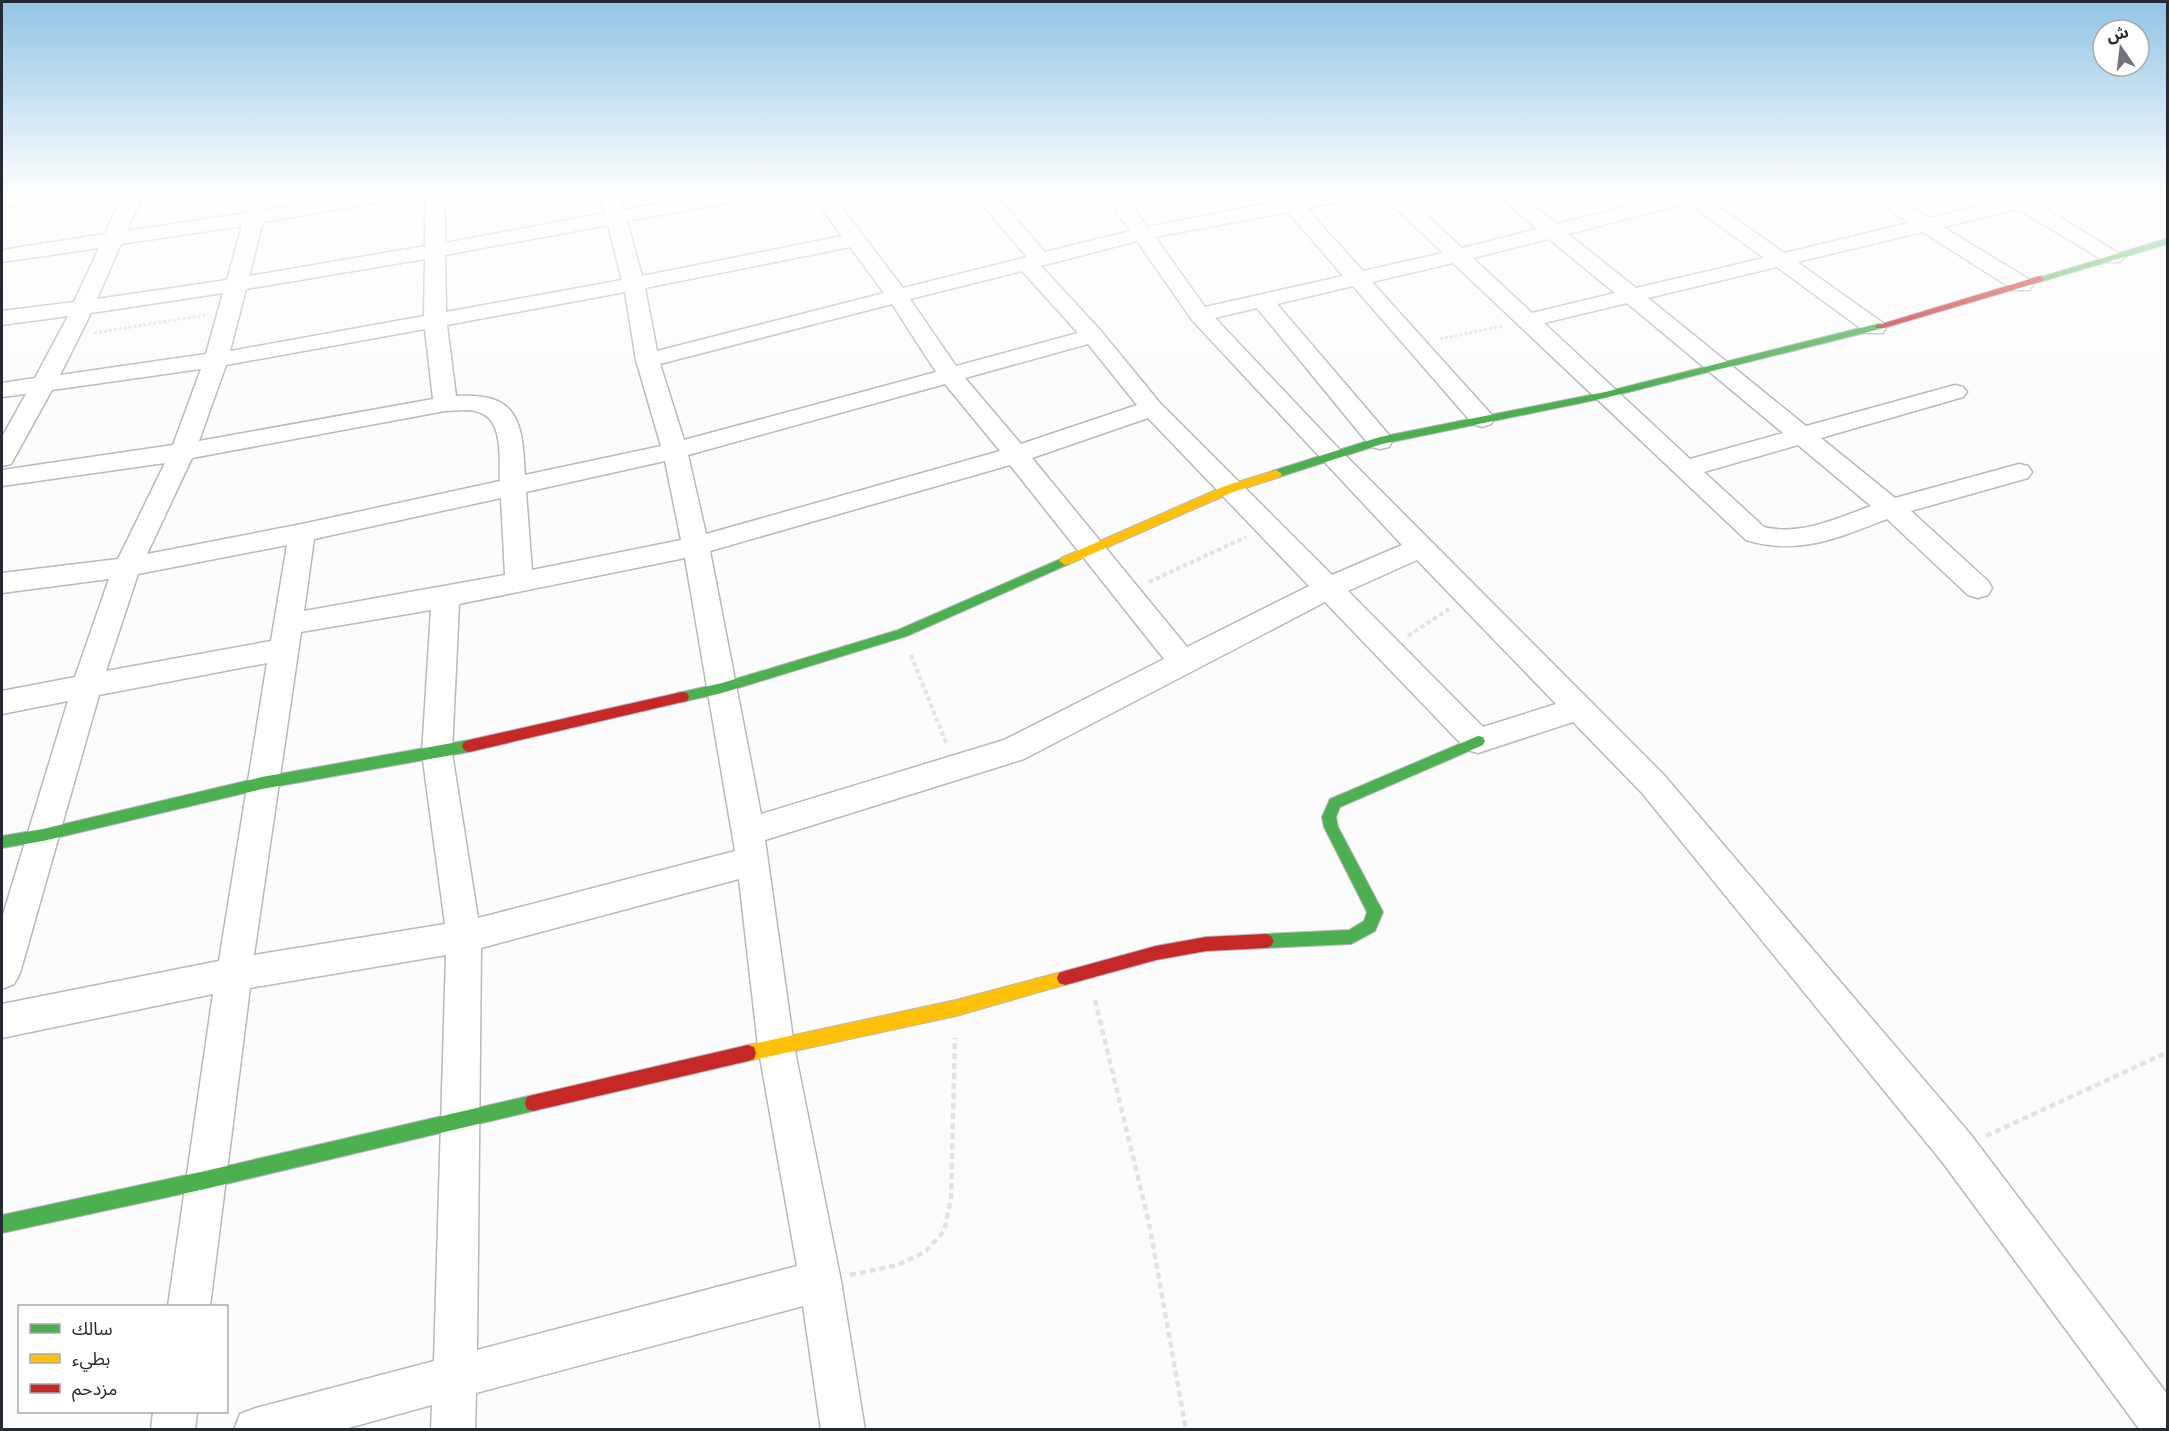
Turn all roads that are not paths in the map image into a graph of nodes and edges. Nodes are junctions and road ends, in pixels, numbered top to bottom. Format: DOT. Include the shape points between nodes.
graph roads {
  1 [pos="106,257"];
  2 [pos="243,257"];
  3 [pos="401,257"];
  4 [pos="436,257"];
  5 [pos="627,257"];
  6 [pos="770,257"];
  7 [pos="867,257"];
  8 [pos="1030,257"];
  9 [pos="1054,257"];
  10 [pos="1158,257"];
  11 [pos="1338,257"];
  12 [pos="1452,257"];
  13 [pos="1457,257"];
  14 [pos="1582,257"];
  15 [pos="1777,257"];
  16 [pos="1796,257"];
  17 [pos="1978,257"];
  18 [pos="2117,257"];
  19 [pos="2113,258"];
  20 [pos="1782,260"];
  21 [pos="1034,262"];
  22 [pos="1356,277"];
  23 [pos="236,284"];
  24 [pos="634,284"];
  25 [pos="2022,285"];
  26 [pos="898,297"];
  27 [pos="1629,297"];
  28 [pos="1262,300"];
  29 [pos="82,308"];
  30 [pos="1200,315"];
  31 [pos="2,318"];
  32 [pos="435,320"];
  33 [pos="1526,321"];
  34 [pos="1875,328"];
  35 [pos="1093,336"];
  36 [pos="216,360"];
  37 [pos="647,360"];
  38 [pos="1714,366"];
  39 [pos="950,375"];
  40 [pos="44,386"];
  41 [pos="2,390"];
  42 [pos="1955,392"];
  43 [pos="1605,395"];
  44 [pos="445,404"];
  45 [pos="1152,408"];
  46 [pos="1482,419"];
  47 [pos="1802,435"];
  48 [pos="1380,441"];
  49 [pos="675,451"];
  50 [pos="183,452"];
  51 [pos="1015,455"];
  52 [pos="1331,456"];
  53 [pos="2,458"];
  54 [pos="1687,468"];
  55 [pos="2019,472"];
  56 [pos="2,478"];
  57 [pos="515,486"];
  58 [pos="1229,489"];
  59 [pos="1891,508"];
  60 [pos="302,533"];
  61 [pos="696,546"];
  62 [pos="1422,547"];
  63 [pos="1093,548"];
  64 [pos="127,567"];
  65 [pos="519,582"];
  66 [pos="2,583"];
  67 [pos="1328,588"];
  68 [pos="1978,588"];
  69 [pos="446,597"];
  70 [pos="286,637"];
  71 [pos="1182,661"];
  72 [pos="86,685"];
  73 [pos="723,688"];
  74 [pos="2,702"];
  75 [pos="1580,708"];
  76 [pos="1478,741"];
  77 [pos="438,753"];
  78 [pos="262,783"];
  79 [pos="43,835"];
  80 [pos="2,842"];
  81 [pos="751,847"];
  82 [pos="464,937"];
  83 [pos="2,973"];
  84 [pos="234,974"];
  85 [pos="2,1021"];
  86 [pos="776,1046"];
  87 [pos="462,1122"];
  88 [pos="205,1180"];
  89 [pos="2,1224"];
  90 [pos="820,1281"];
  91 [pos="189,1305"];
  92 [pos="454,1379"];
  93 [pos="175,1413"];
  94 [pos="173,1430"];
  95 [pos="256,1430"];
  96 [pos="453,1430"];
  97 [pos="843,1430"];
  98 [pos="2167,1430"];
  1 -- 29 [label="street"];
  2 -- 23 [label="street"];
  3 -- 23 [label="street"];
  4 -- 32 [label="street"];
  5 -- 24 [label="street"];
  6 -- 24 [label="street"];
  7 -- 26 [label="street"];
  8 -- 21 [label="street"];
  9 -- 21 [label="street"];
  10 -- 30 [label="street"];
  11 -- 22 [label="street"];
  12 -- 22 [label="street"];
  13 -- 33 [label="street"];
  14 -- 27 [label="street"];
  15 -- 20 [label="street"];
  16 -- 20 [label="street"];
  17 -- 25 [label="street"];
  18 -- 19 [label="street"];
  19 -- 25 [label="street"];
  20 -- 27 [label="street"];
  20 -- 34 [label="street"];
  21 -- 26 [label="street"];
  21 -- 35 [label="street"];
  22 -- 28 [label="street"];
  22 -- 46 [label="street"];
  23 -- 29 [label="street"];
  23 -- 36 [label="street"];
  24 -- 32 [label="street"];
  24 -- 37 [label="street"];
  25 -- 34 [label="street"];
  26 -- 37 [label="street"];
  26 -- 39 [label="street"];
  27 -- 33 [label="street"];
  27 -- 38 [label="street"];
  28 -- 30 [label="street"];
  28 -- 48 [label="street"];
  29 -- 31 [label="street"];
  29 -- 40 [label="street"];
  30 -- 52 [label="street"];
  32 -- 36 [label="street"];
  32 -- 44 [label="street"];
  33 -- 43 [label="street"];
  34 -- 38 [label="street"];
  35 -- 39 [label="street"];
  35 -- 45 [label="street"];
  36 -- 40 [label="street"];
  36 -- 50 [label="street"];
  37 -- 49 [label="street"];
  38 -- 43 [label="street"];
  38 -- 47 [label="street"];
  39 -- 49 [label="street"];
  39 -- 51 [label="street"];
  40 -- 41 [label="street"];
  40 -- 53 [label="street"];
  42 -- 47 [label="street"];
  43 -- 46 [label="street"];
  43 -- 54 [label="street"];
  44 -- 50 [label="street"];
  44 -- 57 [label="street" via="489,405 506,419"];
  45 -- 51 [label="street"];
  45 -- 58 [label="street"];
  46 -- 48 [label="street"];
  47 -- 54 [label="street"];
  47 -- 59 [label="street"];
  48 -- 52 [label="street"];
  49 -- 57 [label="street"];
  49 -- 61 [label="street"];
  50 -- 56 [label="street"];
  50 -- 64 [label="street"];
  51 -- 61 [label="street"];
  51 -- 63 [label="street"];
  52 -- 58 [label="street"];
  52 -- 62 [label="street"];
  54 -- 59 [label="street" via="1755,534 1773,540 1807,536"];
  55 -- 59 [label="street"];
  57 -- 60 [label="street"];
  57 -- 65 [label="street"];
  58 -- 63 [label="street"];
  58 -- 67 [label="street"];
  59 -- 68 [label="street"];
  60 -- 64 [label="street"];
  60 -- 70 [label="street"];
  61 -- 65 [label="street"];
  61 -- 73 [label="street"];
  62 -- 67 [label="street"];
  62 -- 75 [label="street"];
  63 -- 71 [label="street"];
  63 -- 73 [label="street" via="902,633"];
  64 -- 66 [label="street"];
  64 -- 72 [label="street"];
  65 -- 69 [label="street"];
  67 -- 71 [label="street"];
  67 -- 76 [label="street"];
  69 -- 70 [label="street"];
  69 -- 77 [label="street"];
  70 -- 72 [label="street"];
  70 -- 78 [label="street"];
  71 -- 81 [label="street" via="1013,750"];
  72 -- 74 [label="street"];
  72 -- 79 [label="street"];
  73 -- 77 [label="street"];
  73 -- 81 [label="street"];
  75 -- 76 [label="street"];
  75 -- 98 [label="street" via="1653,784 1957,1149"];
  76 -- 86 [label="street" via="1335,803 1331,827 1375,912 1363,932 1351,937 1206,944 1156,953 956,1008"];
  77 -- 78 [label="street"];
  77 -- 82 [label="street"];
  78 -- 79 [label="street"];
  78 -- 84 [label="street"];
  79 -- 80 [label="street"];
  79 -- 83 [label="street"];
  81 -- 82 [label="street"];
  81 -- 86 [label="street"];
  82 -- 84 [label="street"];
  82 -- 87 [label="street"];
  84 -- 85 [label="street"];
  84 -- 88 [label="street"];
  86 -- 87 [label="street"];
  86 -- 90 [label="street"];
  87 -- 88 [label="street"];
  87 -- 92 [label="street"];
  88 -- 89 [label="street"];
  88 -- 91 [label="street"];
  90 -- 92 [label="street"];
  90 -- 97 [label="street"];
  92 -- 95 [label="street"];
  92 -- 96 [label="street"];
  93 -- 94 [label="street"];
}
